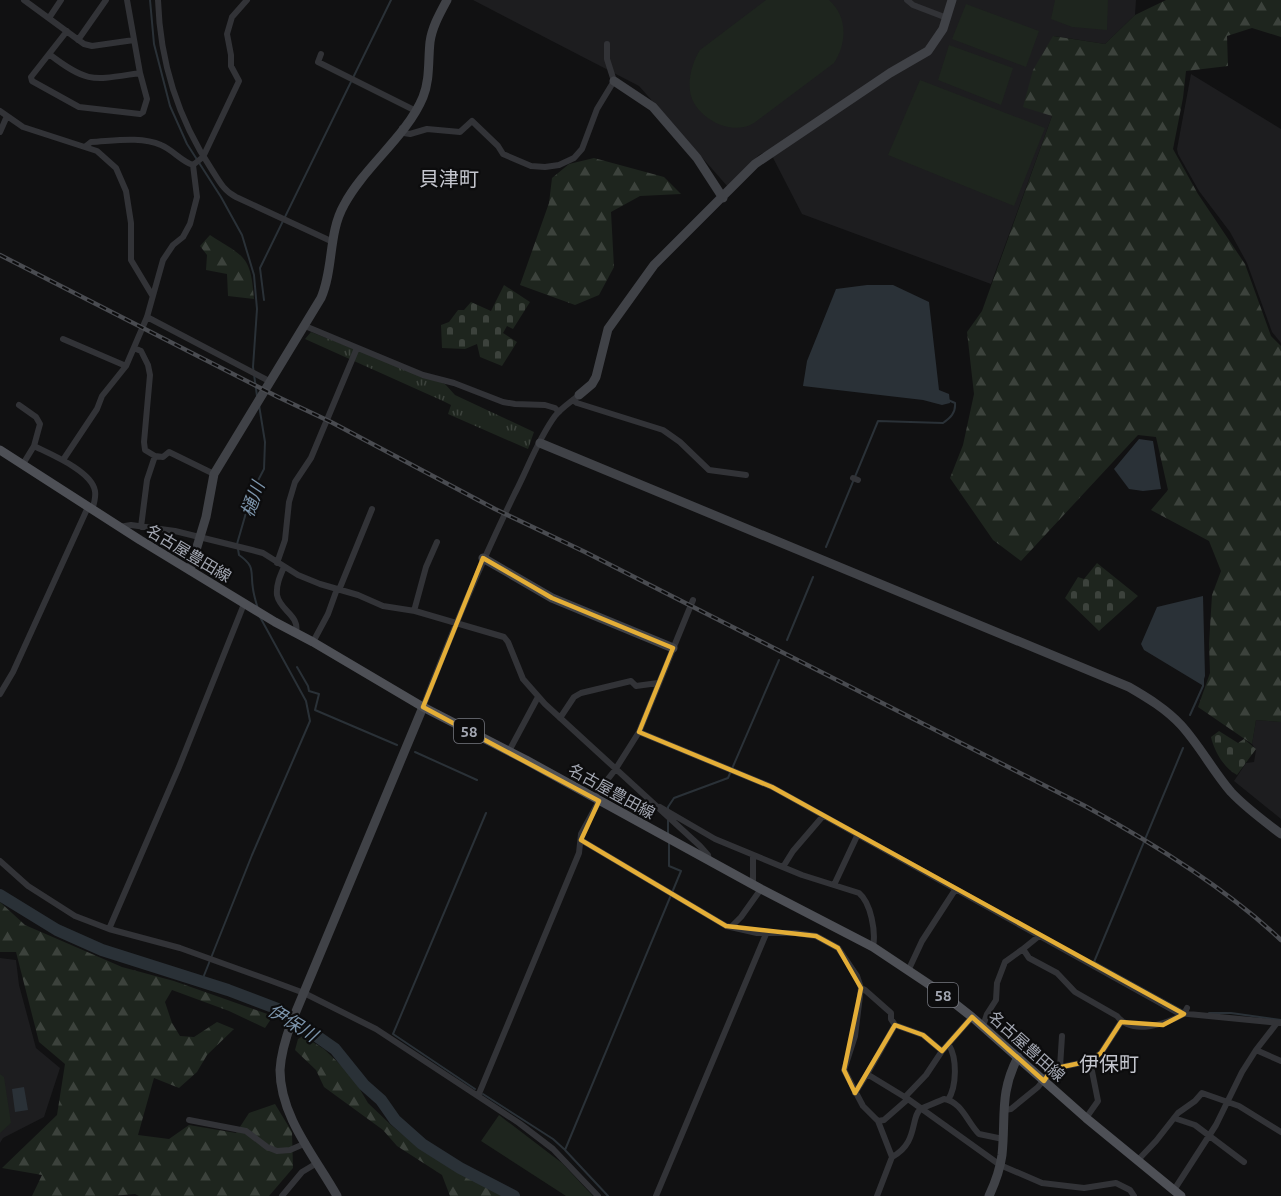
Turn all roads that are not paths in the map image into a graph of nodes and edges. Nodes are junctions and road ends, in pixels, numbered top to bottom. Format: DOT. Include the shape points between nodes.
graph roads {
  1 [pos="24,0"];
  2 [pos="61,0"];
  3 [pos="106,0"];
  4 [pos="127,0"];
  5 [pos="158,0"];
  6 [pos="247,0"];
  7 [pos="447,0"];
  8 [pos="908,0"];
  9 [pos="951,0"];
  10 [pos="49,18"];
  11 [pos="947,18"];
  12 [pos="67,32"];
  13 [pos="78,40"];
  14 [pos="134,40"];
  15 [pos="607,44"];
  16 [pos="49,54"];
  17 [pos="321,54"];
  18 [pos="140,73"];
  19 [pos="614,81"];
  20 [pos="0,111"];
  21 [pos="416,111"];
  22 [pos="7,116"];
  23 [pos="402,128"];
  24 [pos="0,132"];
  25 [pos="86,146"];
  26 [pos="203,158"];
  27 [pos="194,164"];
  28 [pos="723,198"];
  29 [pos="333,242"];
  30 [pos="152,295"];
  31 [pos="147,317"];
  32 [pos="304,326"];
  33 [pos="63,339"];
  34 [pos="134,348"];
  35 [pos="357,348"];
  36 [pos="126,366"];
  37 [pos="269,381"];
  38 [pos="576,397"];
  39 [pos="19,405"];
  40 [pos="559,412"];
  41 [pos="540,444"];
  42 [pos="34,446"];
  43 [pos="0,451"];
  44 [pos="154,456"];
  45 [pos="63,460"];
  46 [pos="23,464"];
  47 [pos="214,474"];
  48 [pos="746,475"];
  49 [pos="90,508"];
  50 [pos="372,509"];
  51 [pos="119,527"];
  52 [pos="141,527"];
  53 [pos="200,538"];
  54 [pos="437,542"];
  55 [pos="483,558"];
  56 [pos="280,565"];
  57 [pos="190,570"];
  58 [pos="338,590"];
  59 [pos="693,600"];
  60 [pos="245,605"];
  61 [pos="414,611"];
  62 [pos="455,622"];
  63 [pos="296,633"];
  64 [pos="313,642"];
  65 [pos="673,648"];
  66 [pos="658,683"];
  67 [pos="0,694"];
  68 [pos="538,697"];
  69 [pos="423,707"];
  70 [pos="560,718"];
  71 [pos="639,732"];
  72 [pos="509,752"];
  73 [pos="615,770"];
  74 [pos="596,799"];
  75 [pos="668,814"];
  76 [pos="823,816"];
  77 [pos="1281,834"];
  78 [pos="857,836"];
  79 [pos="581,840"];
  80 [pos="753,855"];
  81 [pos="0,861"];
  82 [pos="709,861"];
  83 [pos="783,867"];
  84 [pos="834,885"];
  85 [pos="757,887"];
  86 [pos="955,890"];
  87 [pos="731,927"];
  88 [pos="109,929"];
  89 [pos="840,931"];
  90 [pos="766,934"];
  91 [pos="1039,936"];
  92 [pos="833,944"];
  93 [pos="873,947"];
  94 [pos="1023,949"];
  95 [pos="908,970"];
  96 [pos="861,988"];
  97 [pos="303,996"];
  98 [pos="1185,1012"];
  99 [pos="972,1017"];
  100 [pos="1121,1022"];
  101 [pos="1279,1023"];
  102 [pos="895,1025"];
  103 [pos="983,1026"];
  104 [pos="1062,1036"];
  105 [pos="949,1045"];
  106 [pos="1256,1050"];
  107 [pos="942,1051"];
  108 [pos="1018,1057"];
  109 [pos="1090,1061"];
  110 [pos="1281,1061"];
  111 [pos="1060,1067"];
  112 [pos="867,1074"];
  113 [pos="1044,1081"];
  114 [pos="855,1093"];
  115 [pos="478,1096"];
  116 [pos="906,1098"];
  117 [pos="948,1100"];
  118 [pos="1227,1101"];
  119 [pos="921,1109"];
  120 [pos="1004,1110"];
  121 [pos="1174,1118"];
  122 [pos="1086,1119"];
  123 [pos="189,1120"];
  124 [pos="878,1121"];
  125 [pos="1281,1132"];
  126 [pos="1209,1137"];
  127 [pos="1003,1139"];
  128 [pos="306,1143"];
  129 [pos="892,1157"];
  130 [pos="1138,1160"];
  131 [pos="1244,1162"];
  132 [pos="317,1163"];
  133 [pos="1000,1165"];
  134 [pos="1178,1193"];
  135 [pos="282,1196"];
  136 [pos="338,1196"];
  137 [pos="598,1196"];
  138 [pos="656,1196"];
  139 [pos="877,1196"];
  140 [pos="989,1196"];
  141 [pos="1134,1196"];
  1 -- 10 [label="street"];
  2 -- 10 [label="street"];
  3 -- 13 [label="street"];
  4 -- 14 [label="street"];
  5 -- 26 [label="street" via="169,80"];
  6 -- 26 [label="street" via="232,16 227,34 231,66 239,81"];
  7 -- 21 [label="street" via="433,29 425,88"];
  8 -- 11 [label="street"];
  9 -- 11 [label="street"];
  10 -- 12 [label="street"];
  11 -- 28 [label="street" via="928,51 760,160"];
  12 -- 13 [label="street"];
  12 -- 16 [label="street"];
  13 -- 14 [label="street" via="92,46"];
  14 -- 18 [label="street"];
  15 -- 19 [label="street"];
  16 -- 18 [label="street" via="87,77"];
  16 -- 18 [label="street" via="32,81 80,107 140,114 147,99"];
  17 -- 21 [label="street" via="318,62"];
  19 -- 23 [label="street" via="597,109 582,149 567,162 553,166 531,166 503,154 472,121 460,132 427,129 410,134"];
  19 -- 28 [label="street" via="653,107 700,163"];
  20 -- 22 [label="street"];
  21 -- 23 [label="street"];
  22 -- 24 [label="street"];
  22 -- 25 [label="street" via="23,127"];
  23 -- 29 [label="street" via="345,201"];
  25 -- 27 [label="street" via="91,142 142,141 159,144"];
  25 -- 30 [label="street" via="109,160 122,179 130,223 130,260"];
  26 -- 27 [label="street"];
  26 -- 29 [label="street" via="228,194"];
  27 -- 30 [label="street" via="197,197 190,224 163,260"];
  28 -- 38 [label="street" via="645,275 608,329 596,377"];
  29 -- 32 [label="street" via="325,290"];
  30 -- 31 [label="street"];
  31 -- 34 [label="street"];
  31 -- 37 [label="street"];
  32 -- 35 [label="street"];
  32 -- 37 [label="street"];
  33 -- 36 [label="street"];
  34 -- 36 [label="street"];
  34 -- 44 [label="street" via="141,351 150,375 144,442 146,450"];
  35 -- 40 [label="street" via="503,402 545,405"];
  35 -- 56 [label="street" via="311,458 295,482"];
  36 -- 45 [label="street" via="102,396"];
  37 -- 47 [label="street"];
  38 -- 40 [label="street"];
  38 -- 48 [label="street" via="577,403 663,430 709,470"];
  39 -- 42 [label="street" via="40,424"];
  40 -- 41 [label="street"];
  41 -- 55 [label="street"];
  41 -- 77 [label="street" via="1129,687 1174,718 1231,792"];
  42 -- 45 [label="street"];
  42 -- 46 [label="street"];
  43 -- 46 [label="main road, 名古屋豊田線 / 58"];
  44 -- 47 [label="street" via="163,457 169,452"];
  44 -- 52 [label="street"];
  45 -- 49 [label="street" via="94,485 96,492"];
  46 -- 49 [label="main road, 名古屋豊田線 / 58"];
  47 -- 53 [label="street"];
  49 -- 51 [label="main road, 名古屋豊田線 / 58"];
  49 -- 67 [label="street"];
  50 -- 58 [label="street"];
  51 -- 52 [label="street"];
  51 -- 57 [label="main road, 名古屋豊田線 / 58"];
  52 -- 53 [label="street"];
  53 -- 56 [label="street" via="262,553"];
  53 -- 57 [label="street"];
  54 -- 61 [label="street"];
  55 -- 62 [label="street"];
  55 -- 65 [label="street" via="552,598"];
  56 -- 58 [label="street"];
  56 -- 63 [label="street" via="277,596 294,619"];
  57 -- 60 [label="main road, 名古屋豊田線 / 58"];
  58 -- 61 [label="street" via="383,606"];
  58 -- 64 [label="street"];
  59 -- 65 [label="street"];
  60 -- 63 [label="main road, 名古屋豊田線 / 58"];
  60 -- 88 [label="street"];
  61 -- 62 [label="street"];
  62 -- 68 [label="street" via="504,637 523,679"];
  62 -- 69 [label="street"];
  63 -- 64 [label="main road, 名古屋豊田線 / 58"];
  64 -- 69 [label="main road, 名古屋豊田線 / 58"];
  65 -- 66 [label="street"];
  66 -- 70 [label="street" via="636,686 631,681 581,693"];
  66 -- 71 [label="street"];
  68 -- 70 [label="street"];
  68 -- 72 [label="street"];
  69 -- 72 [label="main road, 名古屋豊田線 / 58"];
  69 -- 97 [label="street"];
  70 -- 73 [label="street"];
  71 -- 73 [label="street"];
  71 -- 76 [label="street" via="772,787"];
  72 -- 74 [label="main road, 名古屋豊田線 / 58"];
  73 -- 74 [label="street"];
  73 -- 75 [label="street"];
  74 -- 79 [label="street"];
  74 -- 82 [label="main road, 名古屋豊田線 / 58"];
  75 -- 80 [label="street"];
  75 -- 82 [label="street" via="708,855"];
  76 -- 78 [label="street"];
  76 -- 83 [label="street"];
  78 -- 84 [label="street"];
  78 -- 86 [label="street"];
  79 -- 87 [label="street"];
  79 -- 115 [label="street"];
  80 -- 83 [label="street"];
  80 -- 85 [label="street"];
  81 -- 88 [label="street" via="47,899 75,916"];
  82 -- 85 [label="main road, 名古屋豊田線 / 58"];
  83 -- 84 [label="street"];
  84 -- 93 [label="street" via="866,899"];
  85 -- 87 [label="street"];
  85 -- 89 [label="main road, 名古屋豊田線 / 58"];
  86 -- 91 [label="street"];
  86 -- 95 [label="street"];
  87 -- 90 [label="street"];
  88 -- 97 [label="street" via="180,948"];
  89 -- 92 [label="street"];
  89 -- 93 [label="main road, 名古屋豊田線 / 58"];
  90 -- 92 [label="street" via="816,936"];
  90 -- 138 [label="street"];
  91 -- 94 [label="street"];
  91 -- 98 [label="street" via="1178,1013"];
  92 -- 96 [label="street" via="857,976"];
  93 -- 95 [label="main road, 名古屋豊田線 / 58"];
  94 -- 100 [label="street" via="1029,958 1057,973 1068,986"];
  94 -- 103 [label="street" via="1005,962 996,1000"];
  95 -- 99 [label="main road, 名古屋豊田線 / 58"];
  96 -- 102 [label="street" via="891,1013"];
  96 -- 114 [label="street" via="855,1036 844,1070"];
  97 -- 115 [label="street" via="376,1029"];
  97 -- 128 [label="street" via="285,1041 280,1069 289,1111"];
  98 -- 100 [label="street" via="1163,1025"];
  98 -- 101 [label="street"];
  99 -- 103 [label="main road, 名古屋豊田線 / 58"];
  99 -- 105 [label="street"];
  100 -- 109 [label="street" via="1101,1053"];
  101 -- 106 [label="street"];
  102 -- 107 [label="street" via="923,1035"];
  102 -- 112 [label="street"];
  103 -- 108 [label="main road, 名古屋豊田線 / 58"];
  104 -- 111 [label="street"];
  105 -- 107 [label="street"];
  105 -- 117 [label="street" via="955,1057 955,1087"];
  106 -- 110 [label="street"];
  106 -- 118 [label="street"];
  107 -- 116 [label="street"];
  108 -- 113 [label="main road, 名古屋豊田線 / 58"];
  108 -- 120 [label="street" via="1007,1080"];
  109 -- 111 [label="street"];
  109 -- 122 [label="street" via="1098,1101"];
  111 -- 113 [label="street" via="1052,1069"];
  112 -- 114 [label="street"];
  112 -- 116 [label="street"];
  113 -- 120 [label="street" via="1011,1109"];
  113 -- 122 [label="main road, 名古屋豊田線 / 58"];
  114 -- 124 [label="street"];
  115 -- 137 [label="street" via="553,1149"];
  116 -- 119 [label="street"];
  116 -- 124 [label="street" via="884,1120"];
  117 -- 119 [label="street"];
  117 -- 127 [label="street" via="979,1134"];
  118 -- 121 [label="street" via="1202,1093"];
  118 -- 125 [label="street"];
  118 -- 126 [label="street"];
  119 -- 129 [label="street" via="912,1138"];
  119 -- 133 [label="street"];
  120 -- 127 [label="street"];
  121 -- 126 [label="street" via="1195,1125"];
  121 -- 130 [label="street"];
  122 -- 130 [label="main road, 名古屋豊田線 / 58"];
  123 -- 128 [label="street" via="246,1131 277,1151"];
  124 -- 129 [label="street"];
  126 -- 131 [label="street"];
  126 -- 134 [label="street"];
  127 -- 133 [label="street"];
  128 -- 132 [label="street"];
  129 -- 139 [label="street"];
  130 -- 134 [label="main road, 名古屋豊田線 / 58"];
  132 -- 135 [label="street" via="302,1172"];
  132 -- 136 [label="street"];
  133 -- 140 [label="street"];
  133 -- 141 [label="street" via="1042,1184 1084,1188 1116,1183 1124,1185"];
}
